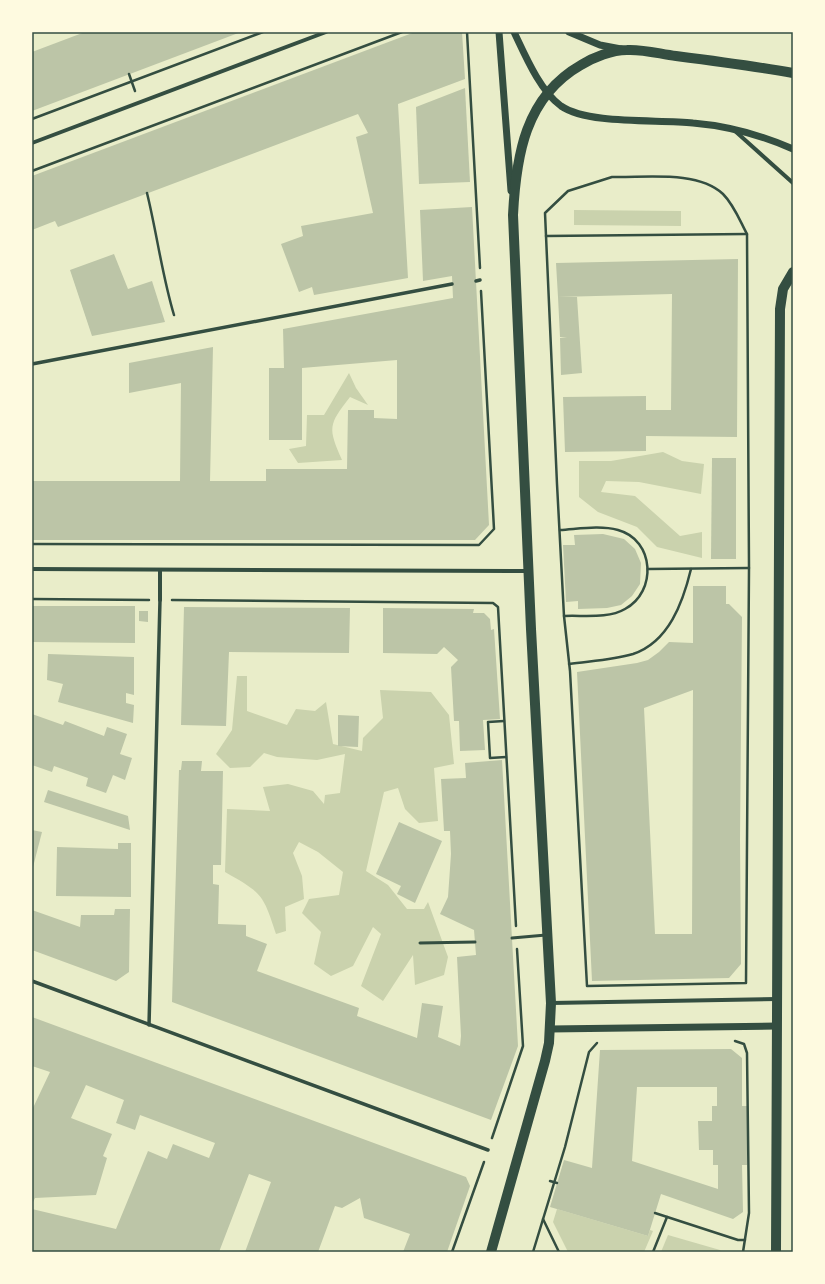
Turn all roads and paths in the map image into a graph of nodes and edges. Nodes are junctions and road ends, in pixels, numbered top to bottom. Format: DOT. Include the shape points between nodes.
graph roads {
  1 [pos="263,32"];
  2 [pos="326,32"];
  3 [pos="402,32"];
  4 [pos="499,32"];
  5 [pos="514,32"];
  6 [pos="569,32"];
  7 [pos="627,50"];
  8 [pos="793,73"];
  9 [pos="129,74"];
  10 [pos="132,82"];
  11 [pos="547,93"];
  12 [pos="140,102"];
  13 [pos="32,119"];
  14 [pos="731,128"];
  15 [pos="32,143"];
  16 [pos="793,149"];
  17 [pos="32,171"];
  18 [pos="793,184"];
  19 [pos="147,193"];
  20 [pos="513,215"];
  21 [pos="747,234"];
  22 [pos="546,236"];
  23 [pos="793,272"];
  24 [pos="452,284"];
  25 [pos="174,315"];
  26 [pos="32,364"];
  27 [pos="560,530"];
  28 [pos="32,544"];
  29 [pos="479,545"];
  30 [pos="749,568"];
  31 [pos="32,569"];
  32 [pos="648,569"];
  33 [pos="691,569"];
  34 [pos="160,570"];
  35 [pos="529,571"];
  36 [pos="32,599"];
  37 [pos="160,600"];
  38 [pos="564,616"];
  39 [pos="569,664"];
  40 [pos="504,722"];
  41 [pos="506,757"];
  42 [pos="548,935"];
  43 [pos="512,938"];
  44 [pos="517,938"];
  45 [pos="475,942"];
  46 [pos="420,943"];
  47 [pos="32,981"];
  48 [pos="777,998"];
  49 [pos="551,1003"];
  50 [pos="149,1025"];
  51 [pos="777,1026"];
  52 [pos="550,1029"];
  53 [pos="601,1042"];
  54 [pos="728,1042"];
  55 [pos="488,1150"];
  56 [pos="550,1181"];
  57 [pos="555,1183"];
  58 [pos="655,1213"];
  59 [pos="667,1217"];
  60 [pos="543,1219"];
  61 [pos="745,1240"];
  62 [pos="452,1252"];
  63 [pos="491,1252"];
  64 [pos="533,1252"];
  65 [pos="559,1252"];
  66 [pos="653,1252"];
  67 [pos="743,1252"];
  68 [pos="776,1252"];
  1 -- 10 [label="path"];
  2 -- 12 [label="street"];
  3 -- 17 [label="path"];
  4 -- 20 [label="street"];
  5 -- 11 [label="street"];
  6 -- 7 [label="street" via="600,45"];
  7 -- 8 [label="main road"];
  7 -- 11 [label="main road" via="588,60 562,77"];
  9 -- 10 [label="path"];
  10 -- 12 [label="path"];
  10 -- 13 [label="path"];
  11 -- 14 [label="street" via="561,106 580,115"];
  11 -- 20 [label="main road" via="531,120 522,145 517,164"];
  12 -- 15 [label="street"];
  14 -- 16 [label="street" via="767,138"];
  14 -- 18 [label="street"];
  19 -- 25 [label="path" via="165,286"];
  20 -- 35 [label="main road"];
  21 -- 22 [label="path"];
  21 -- 22 [label="path" via="732,205 714,187 689,178 612,177 568,191 545,213"];
  21 -- 30 [label="path"];
  22 -- 27 [label="path"];
  23 -- 48 [label="main road" via="783,289 780,309"];
  24 -- 26 [label="street"];
  27 -- 32 [label="path" via="620,530 640,546"];
  27 -- 38 [label="path"];
  28 -- 29 [label="path"];
  30 -- 33 [label="path"];
  30 -- 39 [label="path" via="746,983 587,986"];
  31 -- 34 [label="street"];
  32 -- 33 [label="path"];
  32 -- 38 [label="path" via="648,578 642,594 623,610 607,614"];
  33 -- 39 [label="path" via="682,602 671,623 654,642 632,654"];
  34 -- 35 [label="street"];
  34 -- 37 [label="street"];
  35 -- 42 [label="main road"];
  36 -- 37 [label="path"];
  37 -- 40 [label="path" via="493,603 498,607"];
  37 -- 50 [label="street"];
  38 -- 39 [label="path"];
  40 -- 41 [label="path"];
  40 -- 41 [label="path" via="488,722 490,758"];
  41 -- 44 [label="path"];
  42 -- 44 [label="lane"];
  42 -- 49 [label="main road"];
  43 -- 44 [label="lane"];
  44 -- 55 [label="path" via="523,1046"];
  45 -- 46 [label="lane"];
  47 -- 50 [label="street"];
  48 -- 49 [label="street"];
  48 -- 51 [label="main road"];
  49 -- 52 [label="main road"];
  50 -- 55 [label="street"];
  51 -- 52 [label="street"];
  51 -- 68 [label="main road"];
  52 -- 63 [label="main road" via="545,1061"];
  53 -- 57 [label="path" via="595,1044 589,1052"];
  54 -- 61 [label="path" via="744,1044 747,1053 749,1213"];
  55 -- 62 [label="path"];
  56 -- 57 [label="path"];
  57 -- 60 [label="path"];
  58 -- 59 [label="path"];
  59 -- 61 [label="path"];
  59 -- 66 [label="path"];
  60 -- 64 [label="path"];
  60 -- 65 [label="path"];
  61 -- 67 [label="path"];
}
